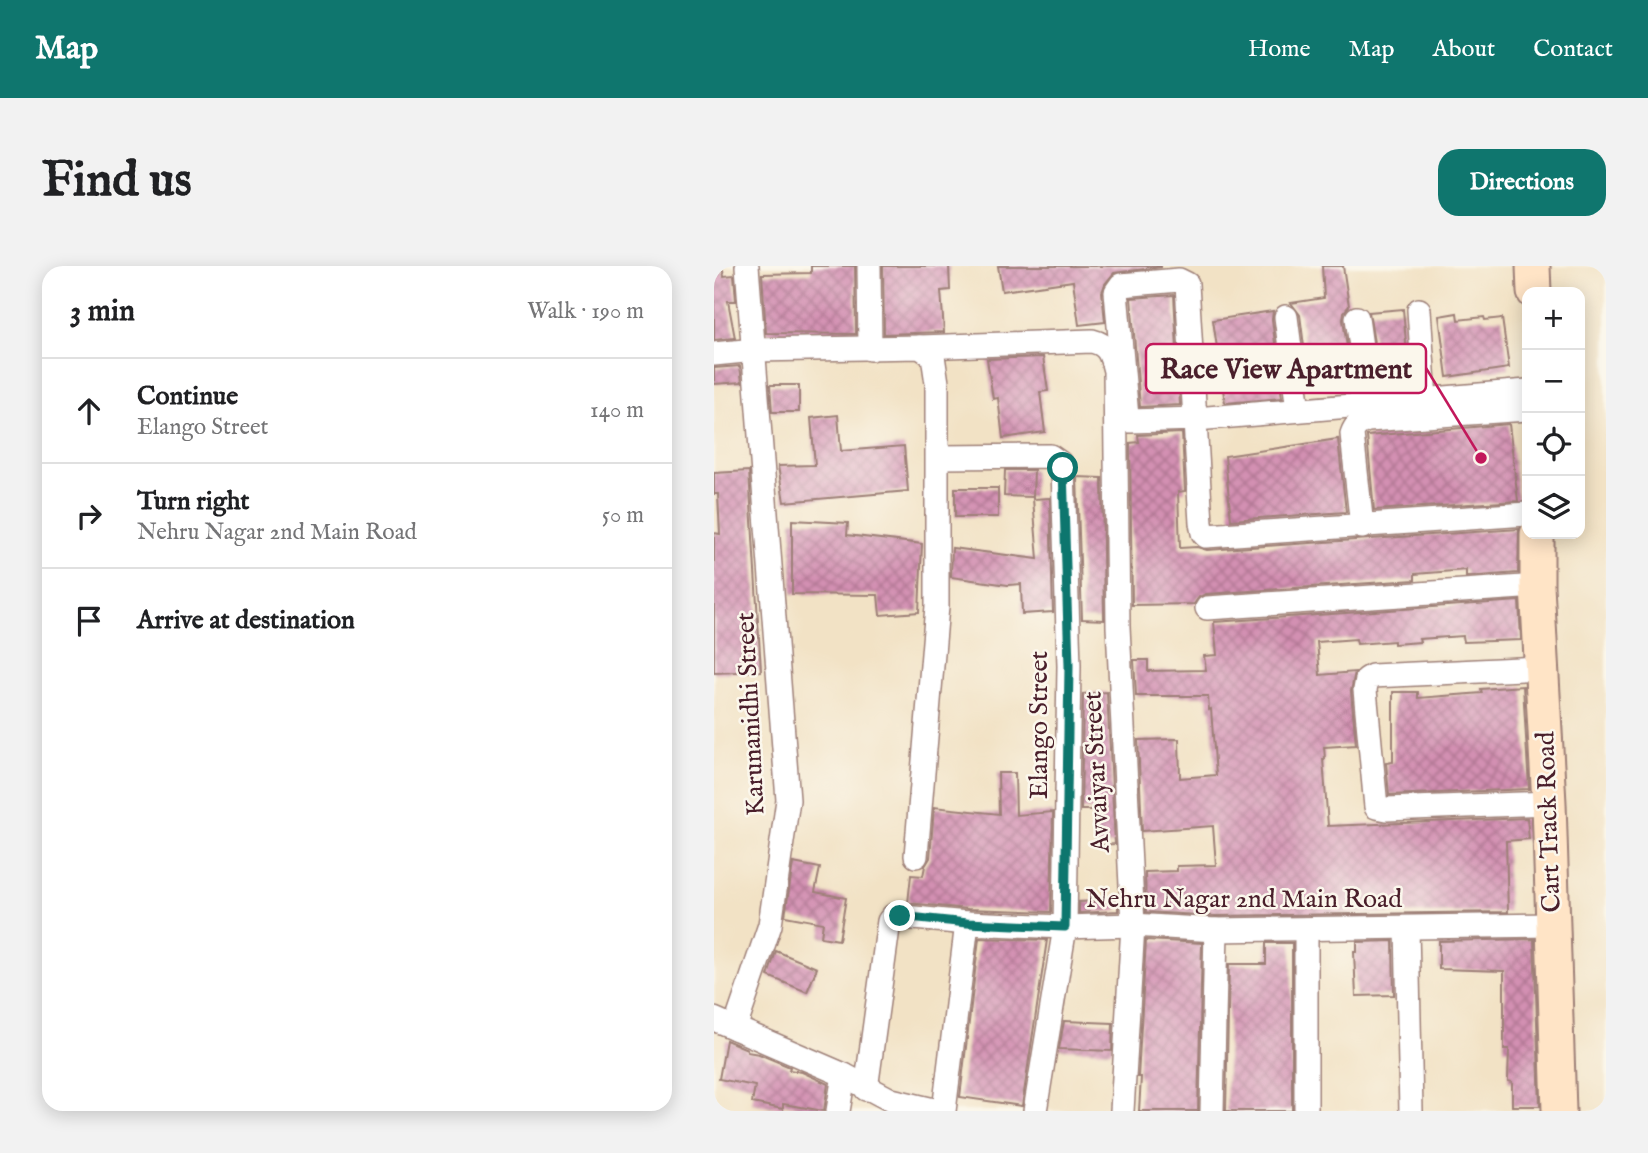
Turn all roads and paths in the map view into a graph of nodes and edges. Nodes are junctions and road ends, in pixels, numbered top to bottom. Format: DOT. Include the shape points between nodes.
graph roads {
  1 [pos="747,266"];
  2 [pos="869,266"];
  3 [pos="1534,266"];
  4 [pos="1534,287"];
  5 [pos="1419,310"];
  6 [pos="1286,317"];
  7 [pos="1357,318"];
  8 [pos="920,347"];
  9 [pos="870,349"];
  10 [pos="755,350"];
  11 [pos="714,354"];
  12 [pos="1522,391"];
  13 [pos="1424,399"];
  14 [pos="1369,404"];
  15 [pos="1522,409"];
  16 [pos="1298,410"];
  17 [pos="1196,419"];
  18 [pos="938,457"];
  19 [pos="1522,514"];
  20 [pos="1362,527"];
  21 [pos="1537,539"];
  22 [pos="1537,586"];
  23 [pos="1207,608"];
  24 [pos="1542,668"];
  25 [pos="1549,803"];
  26 [pos="916,856"];
  27 [pos="967,923"];
  28 [pos="1133,925"];
  29 [pos="1553,925"];
  30 [pos="1065,927"];
  31 [pos="1407,928"];
  32 [pos="1306,929"];
  33 [pos="1216,930"];
  34 [pos="714,1019"];
  35 [pos="735,1028"];
  36 [pos="844,1075"];
  37 [pos="866,1089"];
  38 [pos="890,1106"];
  39 [pos="838,1111"];
  40 [pos="938,1111"];
  41 [pos="944,1111"];
  42 [pos="1035,1111"];
  43 [pos="1122,1111"];
  44 [pos="1212,1111"];
  45 [pos="1306,1111"];
  46 [pos="1411,1111"];
  47 [pos="1559,1111"];
  1 -- 10 [label="street, Karunanidhi Street"];
  2 -- 9 [label="street"];
  3 -- 4 [label="street"];
  5 -- 13 [label="street"];
  6 -- 16 [label="street"];
  7 -- 14 [label="street"];
  8 -- 9 [label="street"];
  8 -- 18 [label="street" via="933,356 936,367"];
  8 -- 28 [label="street, Avvaiyar Street" via="1092,341 1107,347 1111,354 1115,371 1118,627"];
  9 -- 10 [label="street"];
  10 -- 11 [label="street"];
  10 -- 35 [label="street, Karunanidhi Street" via="788,800 770,925"];
  12 -- 13 [label="street"];
  13 -- 14 [label="street"];
  14 -- 16 [label="street"];
  15 -- 20 [label="street" via="1358,423 1352,434"];
  16 -- 17 [label="street"];
  17 -- 17 [label="street" via="1128,419 1116,292 1121,285 1179,279 1187,284"];
  17 -- 20 [label="street" via="1200,523 1206,536"];
  18 -- 26 [label="street" via="937,606"];
  18 -- 30 [label="street, Elango Street" via="1050,456 1063,468 1069,666"];
  19 -- 20 [label="street"];
  21 -- 22 [label="street, Cart Track Road"];
  22 -- 23 [label="street"];
  22 -- 24 [label="street, Cart Track Road"];
  24 -- 25 [label="street, Cart Track Road"];
  24 -- 25 [label="street" via="1372,676 1365,690 1376,807"];
  25 -- 29 [label="street, Cart Track Road"];
  27 -- 30 [label="street, Nehru Nagar 2nd Main Road"];
  27 -- 37 [label="street, Nehru Nagar 2nd Main Road" via="893,916 889,921"];
  27 -- 41 [label="street"];
  28 -- 30 [label="street, Nehru Nagar 2nd Main Road"];
  28 -- 33 [label="street, Nehru Nagar 2nd Main Road"];
  28 -- 43 [label="street, Avvaiyar Street"];
  29 -- 31 [label="street, Nehru Nagar 2nd Main Road"];
  29 -- 47 [label="street, Cart Track Road"];
  30 -- 42 [label="street, Elango Street"];
  31 -- 32 [label="street, Nehru Nagar 2nd Main Road"];
  31 -- 46 [label="street"];
  32 -- 33 [label="street, Nehru Nagar 2nd Main Road"];
  32 -- 45 [label="street"];
  33 -- 44 [label="street"];
  34 -- 35 [label="street"];
  35 -- 36 [label="street"];
  36 -- 37 [label="street"];
  36 -- 39 [label="street"];
  37 -- 38 [label="street"];
  38 -- 40 [label="street"];
}
